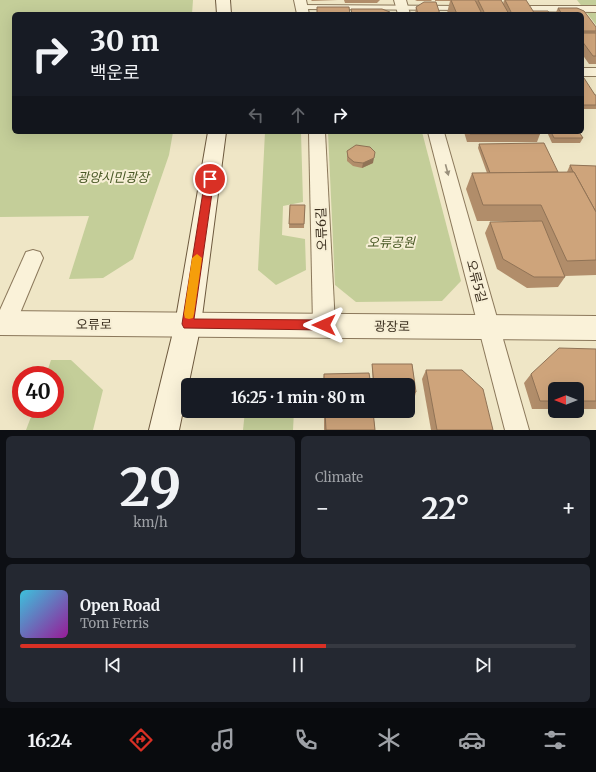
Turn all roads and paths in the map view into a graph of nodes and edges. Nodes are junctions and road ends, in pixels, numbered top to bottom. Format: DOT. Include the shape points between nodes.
graph roads {
  1 [pos="224,0"];
  2 [pos="301,7"];
  3 [pos="402,7"];
  4 [pos="472,8"];
  5 [pos="503,8"];
  6 [pos="596,9"];
  7 [pos="224,12"];
  8 [pos="584,72"];
  9 [pos="596,72"];
  10 [pos="217,134"];
  11 [pos="317,134"];
  12 [pos="437,134"];
  13 [pos="33,258"];
  14 [pos="2,323"];
  15 [pos="188,324"];
  16 [pos="324,325"];
  17 [pos="490,327"];
  18 [pos="596,328"];
  19 [pos="164,430"];
  20 [pos="517,430"];
  1 -- 7 [label="street"];
  2 -- 3 [label="street"];
  3 -- 4 [label="street"];
  5 -- 6 [label="street"];
  8 -- 9 [label="street"];
  10 -- 15 [label="street"];
  11 -- 16 [label="street, 오류6길"];
  12 -- 17 [label="street, 오류5길, one-way"];
  13 -- 14 [label="street"];
  14 -- 15 [label="street, 오류로"];
  15 -- 16 [label="street, 광장로"];
  15 -- 19 [label="street"];
  16 -- 17 [label="street, 광장로"];
  17 -- 18 [label="street, 광장로"];
  17 -- 20 [label="street, 오류5길"];
}
